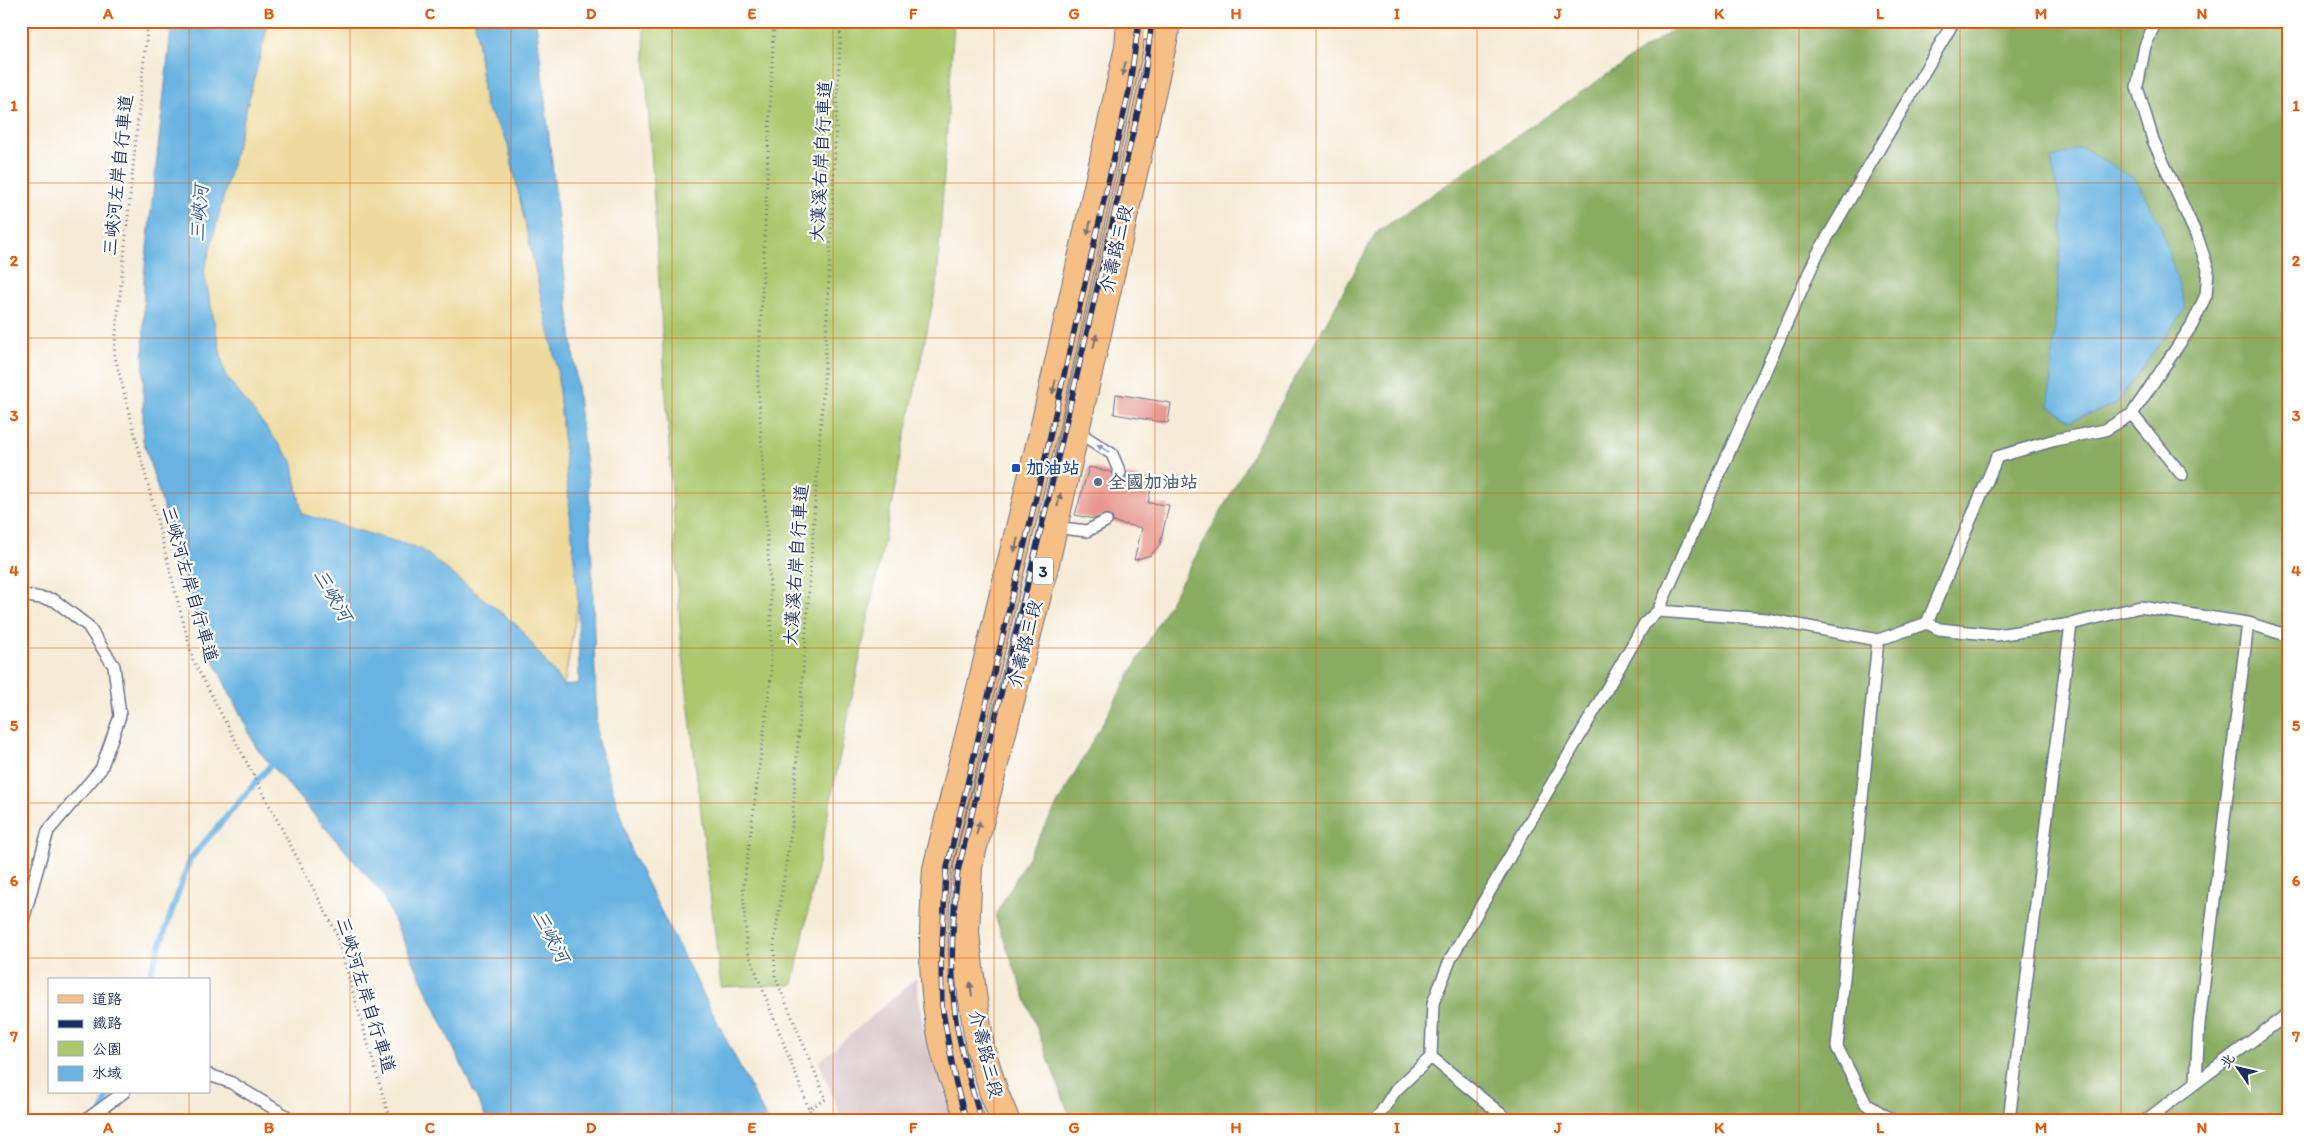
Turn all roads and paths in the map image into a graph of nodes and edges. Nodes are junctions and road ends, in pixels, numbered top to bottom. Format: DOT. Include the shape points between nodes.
graph roads {
  1 [pos="148,21"];
  2 [pos="774,21"];
  3 [pos="842,21"];
  4 [pos="1954,21"];
  5 [pos="2156,21"];
  6 [pos="1131,27"];
  7 [pos="1165,29"];
  8 [pos="2132,414"];
  9 [pos="1075,430"];
  10 [pos="1120,474"];
  11 [pos="2182,476"];
  12 [pos="1106,521"];
  13 [pos="1053,527"];
  14 [pos="21,595"];
  15 [pos="1658,611"];
  16 [pos="2248,623"];
  17 [pos="1927,624"];
  18 [pos="2071,624"];
  19 [pos="2289,636"];
  20 [pos="1878,640"];
  21 [pos="21,927"];
  22 [pos="2289,1013"];
  23 [pos="1431,1057"];
  24 [pos="210,1075"];
  25 [pos="2196,1081"];
  26 [pos="121,1094"];
  27 [pos="809,1109"];
  28 [pos="292,1119"];
  29 [pos="86,1120"];
  30 [pos="390,1120"];
  31 [pos="814,1120"];
  32 [pos="971,1120"];
  33 [pos="1005,1120"];
  34 [pos="1376,1120"];
  35 [pos="1508,1120"];
  36 [pos="1892,1120"];
  37 [pos="2009,1120"];
  38 [pos="2146,1120"];
  1 -- 30 [label="path, 三峽河左岸自行車道" via="114,353 193,660 335,930"];
  2 -- 27 [label="path" via="758,383 771,604 771,676 743,892 747,949"];
  3 -- 27 [label="path, 大漢溪右岸自行車道" via="824,379 792,815 774,944 775,976 826,1099"];
  4 -- 15 [label="lane" via="1817,255"];
  5 -- 8 [label="lane" via="2145,46 2137,87 2153,140 2198,239 2208,270 2206,295 2192,325"];
  6 -- 7 [label="lane"];
  6 -- 32 [label="main road, 介壽路三段 / 3, one-way" via="1046,422 937,869 933,976 943,1042"];
  9 -- 7 [label="main road, 介壽路三段 / 3, one-way"];
  8 -- 11 [label="lane"];
  8 -- 17 [label="lane" via="2106,430 2055,440 1997,457"];
  10 -- 9 [label="lane, one-way" via="1112,454"];
  13 -- 9 [label="main road, 介壽路三段 / 3, one-way"];
  12 -- 13 [label="lane" via="1086,531"];
  33 -- 13 [label="main road, 介壽路三段 / 3, one-way" via="980,1047 972,994 965,933 968,866"];
  14 -- 21 [label="lane" via="54,600 88,626 114,666 120,716 101,769 48,831"];
  15 -- 20 [label="lane" via="1766,619"];
  15 -- 23 [label="lane" via="1645,623 1451,958 1433,1002"];
  16 -- 18 [label="lane" via="2140,607"];
  16 -- 19 [label="lane"];
  16 -- 25 [label="lane" via="2199,1024"];
  17 -- 18 [label="lane" via="1939,629 1998,635"];
  17 -- 20 [label="lane"];
  18 -- 37 [label="lane"];
  20 -- 36 [label="lane" via="1837,1047 1866,1104"];
  22 -- 25 [label="lane"];
  23 -- 34 [label="lane" via="1395,1091"];
  23 -- 35 [label="lane"];
  24 -- 28 [label="lane" via="230,1082"];
  25 -- 38 [label="lane"];
  26 -- 29 [label="lane"];
  27 -- 31 [label="path"];
}
